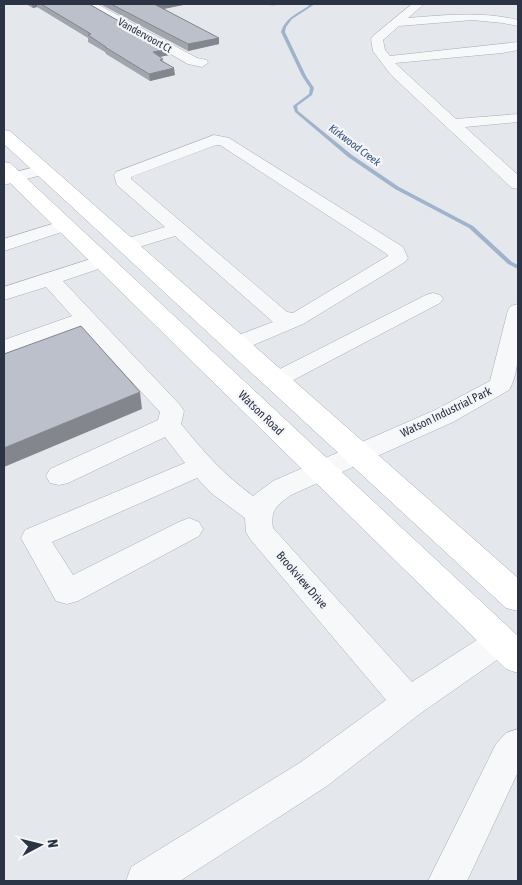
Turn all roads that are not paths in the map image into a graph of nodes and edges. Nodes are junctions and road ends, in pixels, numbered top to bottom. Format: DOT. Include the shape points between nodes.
graph roads {
  1 [pos="89,4"];
  2 [pos="418,4"];
  3 [pos="394,23"];
  4 [pos="518,24"];
  5 [pos="430,43"];
  6 [pos="518,46"];
  7 [pos="449,58"];
  8 [pos="385,60"];
  9 [pos="202,63"];
  10 [pos="518,118"];
  11 [pos="453,124"];
  12 [pos="4,135"];
  13 [pos="43,170"];
  14 [pos="7,175"];
  15 [pos="518,184"];
  16 [pos="65,225"];
  17 [pos="178,229"];
  18 [pos="4,245"];
  19 [pos="126,245"];
  20 [pos="103,261"];
  21 [pos="50,278"];
  22 [pos="4,294"];
  23 [pos="433,299"];
  24 [pos="518,310"];
  25 [pos="85,318"];
  26 [pos="296,320"];
  27 [pos="4,325"];
  28 [pos="236,344"];
  29 [pos="11,345"];
  30 [pos="276,380"];
  31 [pos="169,425"];
  32 [pos="358,454"];
  33 [pos="201,466"];
  34 [pos="321,470"];
  35 [pos="58,476"];
  36 [pos="257,513"];
  37 [pos="189,529"];
  38 [pos="518,598"];
  39 [pos="509,650"];
  40 [pos="409,702"];
  41 [pos="518,745"];
  42 [pos="145,881"];
  43 [pos="447,881"];
  1 -- 9 [label="street, Vandervoort Ct"];
  2 -- 3 [label="street"];
  3 -- 4 [label="street" via="493,18"];
  3 -- 8 [label="street" via="376,39 378,51"];
  5 -- 7 [label="street"];
  6 -- 7 [label="street"];
  7 -- 8 [label="street"];
  8 -- 11 [label="street"];
  10 -- 11 [label="street"];
  11 -- 15 [label="street"];
  12 -- 13 [label="main road"];
  13 -- 14 [label="street"];
  13 -- 19 [label="main road"];
  14 -- 16 [label="main road, Watson Road"];
  16 -- 18 [label="street"];
  16 -- 20 [label="main road, Watson Road"];
  17 -- 19 [label="street"];
  17 -- 26 [label="street" via="280,317"];
  17 -- 26 [label="street" via="123,181 122,176 214,140 224,141 396,251 398,258"];
  19 -- 28 [label="main road"];
  20 -- 21 [label="street"];
  20 -- 34 [label="main road, Watson Road"];
  21 -- 22 [label="street"];
  21 -- 25 [label="street"];
  23 -- 30 [label="street"];
  24 -- 32 [label="street, Watson Industrial Park" via="502,385 444,416"];
  25 -- 29 [label="street"];
  25 -- 31 [label="street" via="172,411"];
  26 -- 28 [label="street"];
  27 -- 29 [label="street"];
  28 -- 30 [label="main road"];
  30 -- 32 [label="main road"];
  31 -- 33 [label="street"];
  31 -- 35 [label="street"];
  32 -- 34 [label="street, Watson Industrial Park"];
  32 -- 38 [label="main road"];
  33 -- 36 [label="street" via="220,486"];
  33 -- 37 [label="street" via="35,538 67,592"];
  34 -- 36 [label="street" via="272,494"];
  34 -- 39 [label="main road, Watson Road"];
  36 -- 40 [label="street, Brookview Drive" via="260,532"];
  39 -- 40 [label="street"];
  40 -- 42 [label="street" via="314,774"];
  41 -- 43 [label="street" via="508,756"];
}
